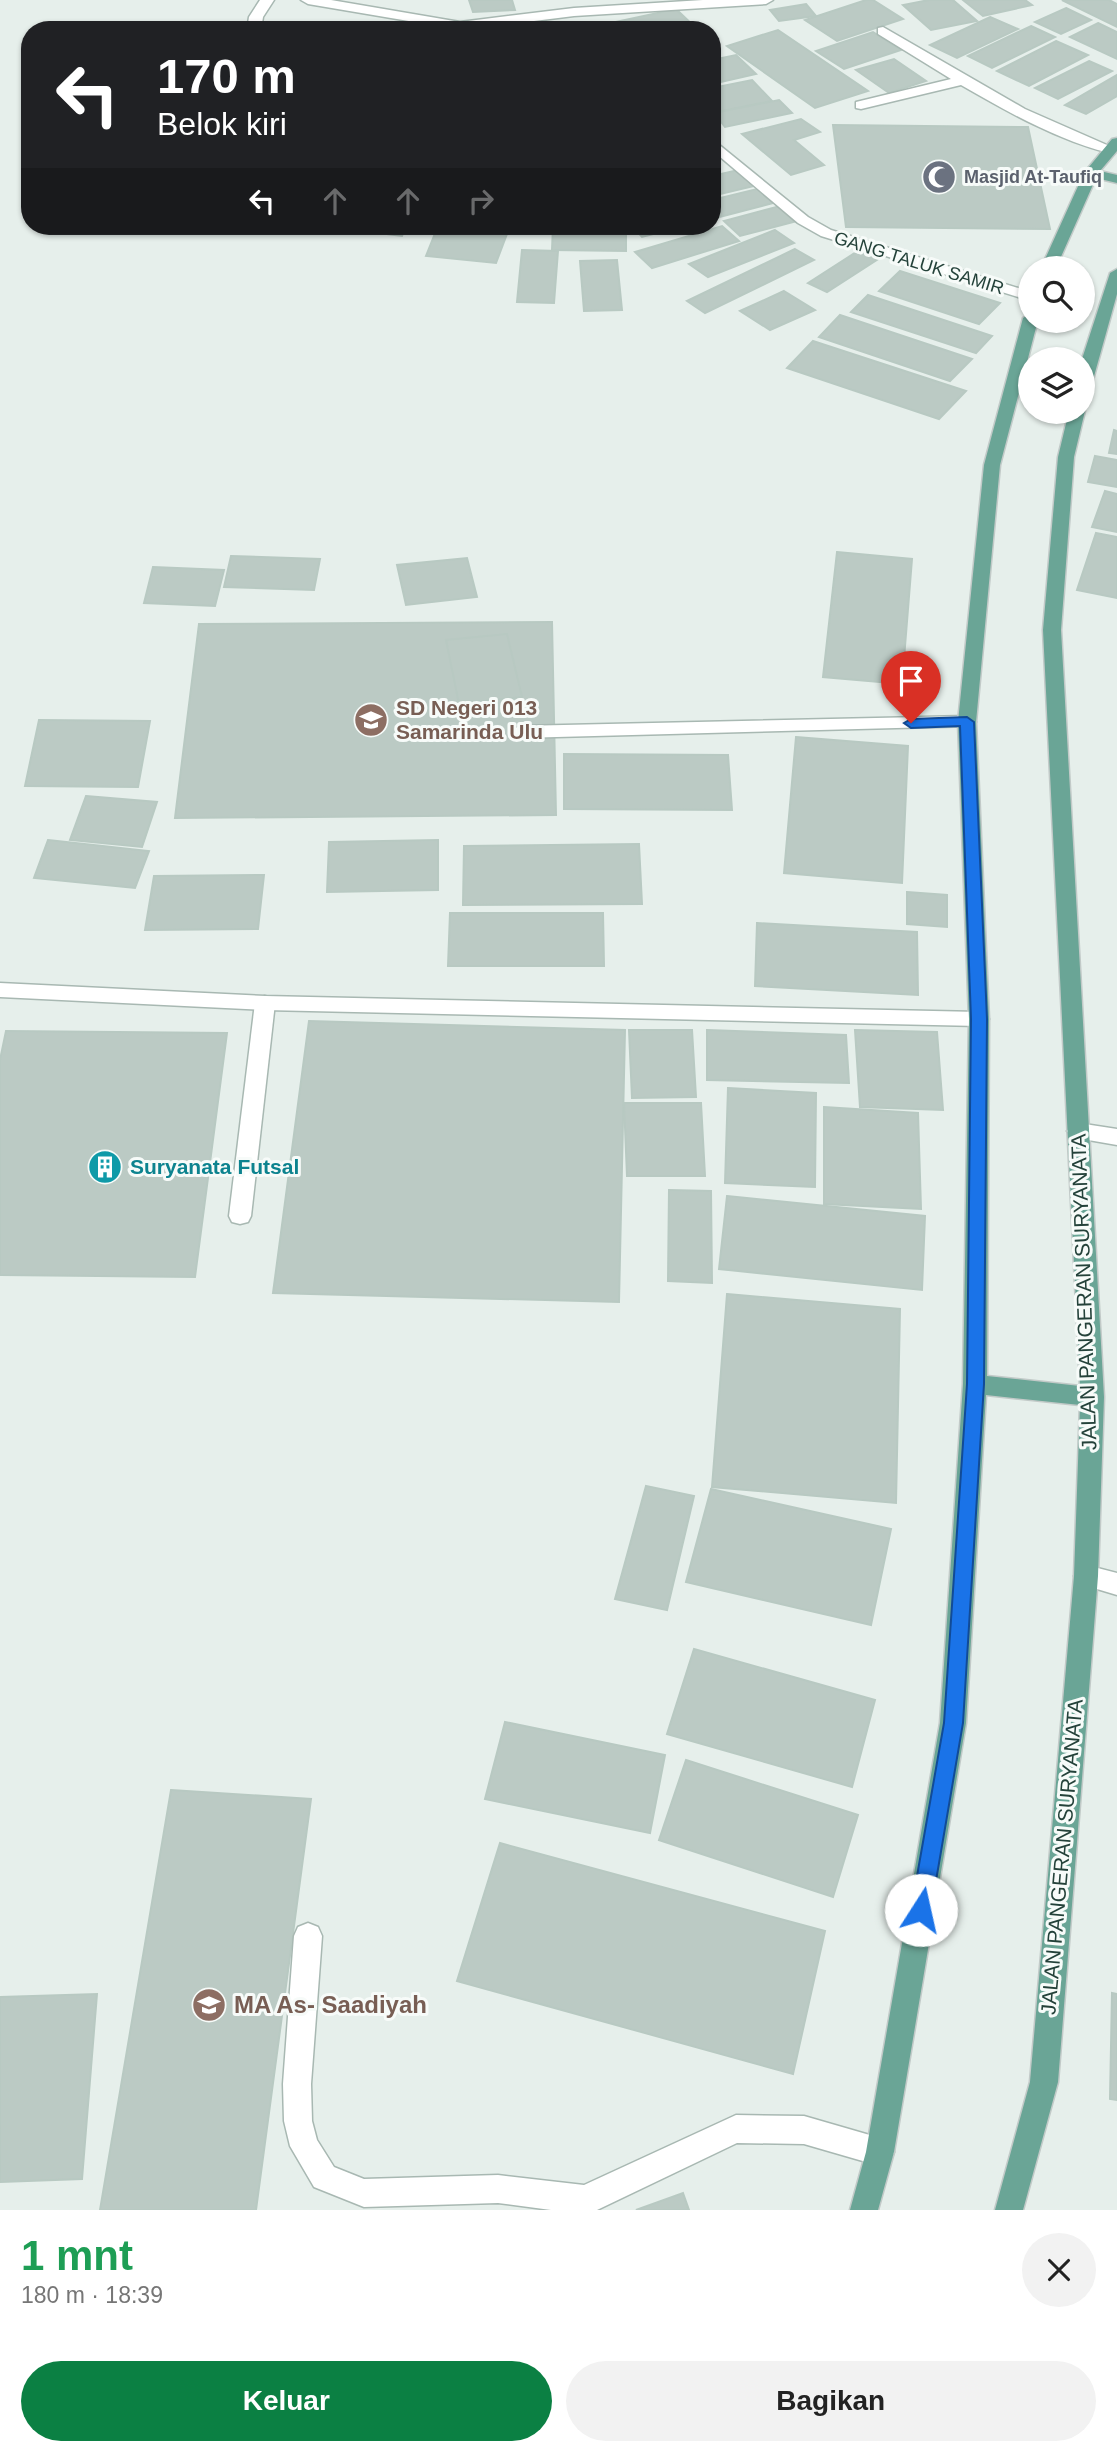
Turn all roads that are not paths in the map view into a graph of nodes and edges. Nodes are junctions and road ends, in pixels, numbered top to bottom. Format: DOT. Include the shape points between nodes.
graph roads {
  1 [pos="267,0"];
  2 [pos="308,0"];
  3 [pos="766,0"];
  4 [pos="574,12"];
  5 [pos="255,21"];
  6 [pos="431,21"];
  7 [pos="501,21"];
  8 [pos="580,21"];
  9 [pos="883,31"];
  10 [pos="961,81"];
  11 [pos="861,105"];
  12 [pos="1113,146"];
  13 [pos="721,152"];
  14 [pos="1091,173"];
  15 [pos="1117,179"];
  16 [pos="1053,256"];
  17 [pos="1117,273"];
  18 [pos="1018,293"];
  19 [pos="1027,333"];
  20 [pos="1093,347"];
  21 [pos="1074,424"];
  22 [pos="967,722"];
  23 [pos="519,732"];
  24 [pos="0,990"];
  25 [pos="265,1003"];
  26 [pos="979,1019"];
  27 [pos="1078,1131"];
  28 [pos="1117,1137"];
  29 [pos="240,1216"];
  30 [pos="975,1384"];
  31 [pos="1092,1397"];
  32 [pos="1086,1576"];
  33 [pos="1117,1584"];
  34 [pos="308,1936"];
  35 [pos="880,2152"];
  36 [pos="574,2205"];
  37 [pos="864,2210"];
  38 [pos="1009,2210"];
  1 -- 5 [label="street"];
  2 -- 6 [label="street"];
  3 -- 4 [label="street"];
  4 -- 7 [label="street"];
  4 -- 8 [label="street"];
  9 -- 10 [label="street"];
  10 -- 11 [label="street"];
  10 -- 12 [label="street" via="1038,123"];
  12 -- 14 [label="main road"];
  13 -- 18 [label="street, GANG TALUK SAMIR" via="803,220 826,233"];
  14 -- 15 [label="main road"];
  14 -- 16 [label="main road"];
  17 -- 20 [label="main road"];
  19 -- 22 [label="main road" via="992,465"];
  21 -- 27 [label="main road, JALAN PANGERAN SURYANATA" via="1066,457 1052,630"];
  22 -- 23 [label="street"];
  22 -- 26 [label="main road"];
  24 -- 25 [label="street"];
  25 -- 26 [label="street"];
  25 -- 29 [label="street"];
  26 -- 30 [label="main road"];
  27 -- 28 [label="street"];
  27 -- 31 [label="main road, JALAN PANGERAN SURYANATA"];
  30 -- 31 [label="main road"];
  30 -- 35 [label="main road" via="953,1723"];
  31 -- 32 [label="main road, JALAN PANGERAN SURYANATA"];
  32 -- 33 [label="street"];
  32 -- 38 [label="main road, JALAN PANGERAN SURYANATA" via="1044,2082"];
  34 -- 36 [label="street" via="298,2121 304,2146 324,2177 363,2193 498,2189"];
  35 -- 36 [label="street" via="804,2130 736,2129"];
  35 -- 37 [label="main road"];
}
